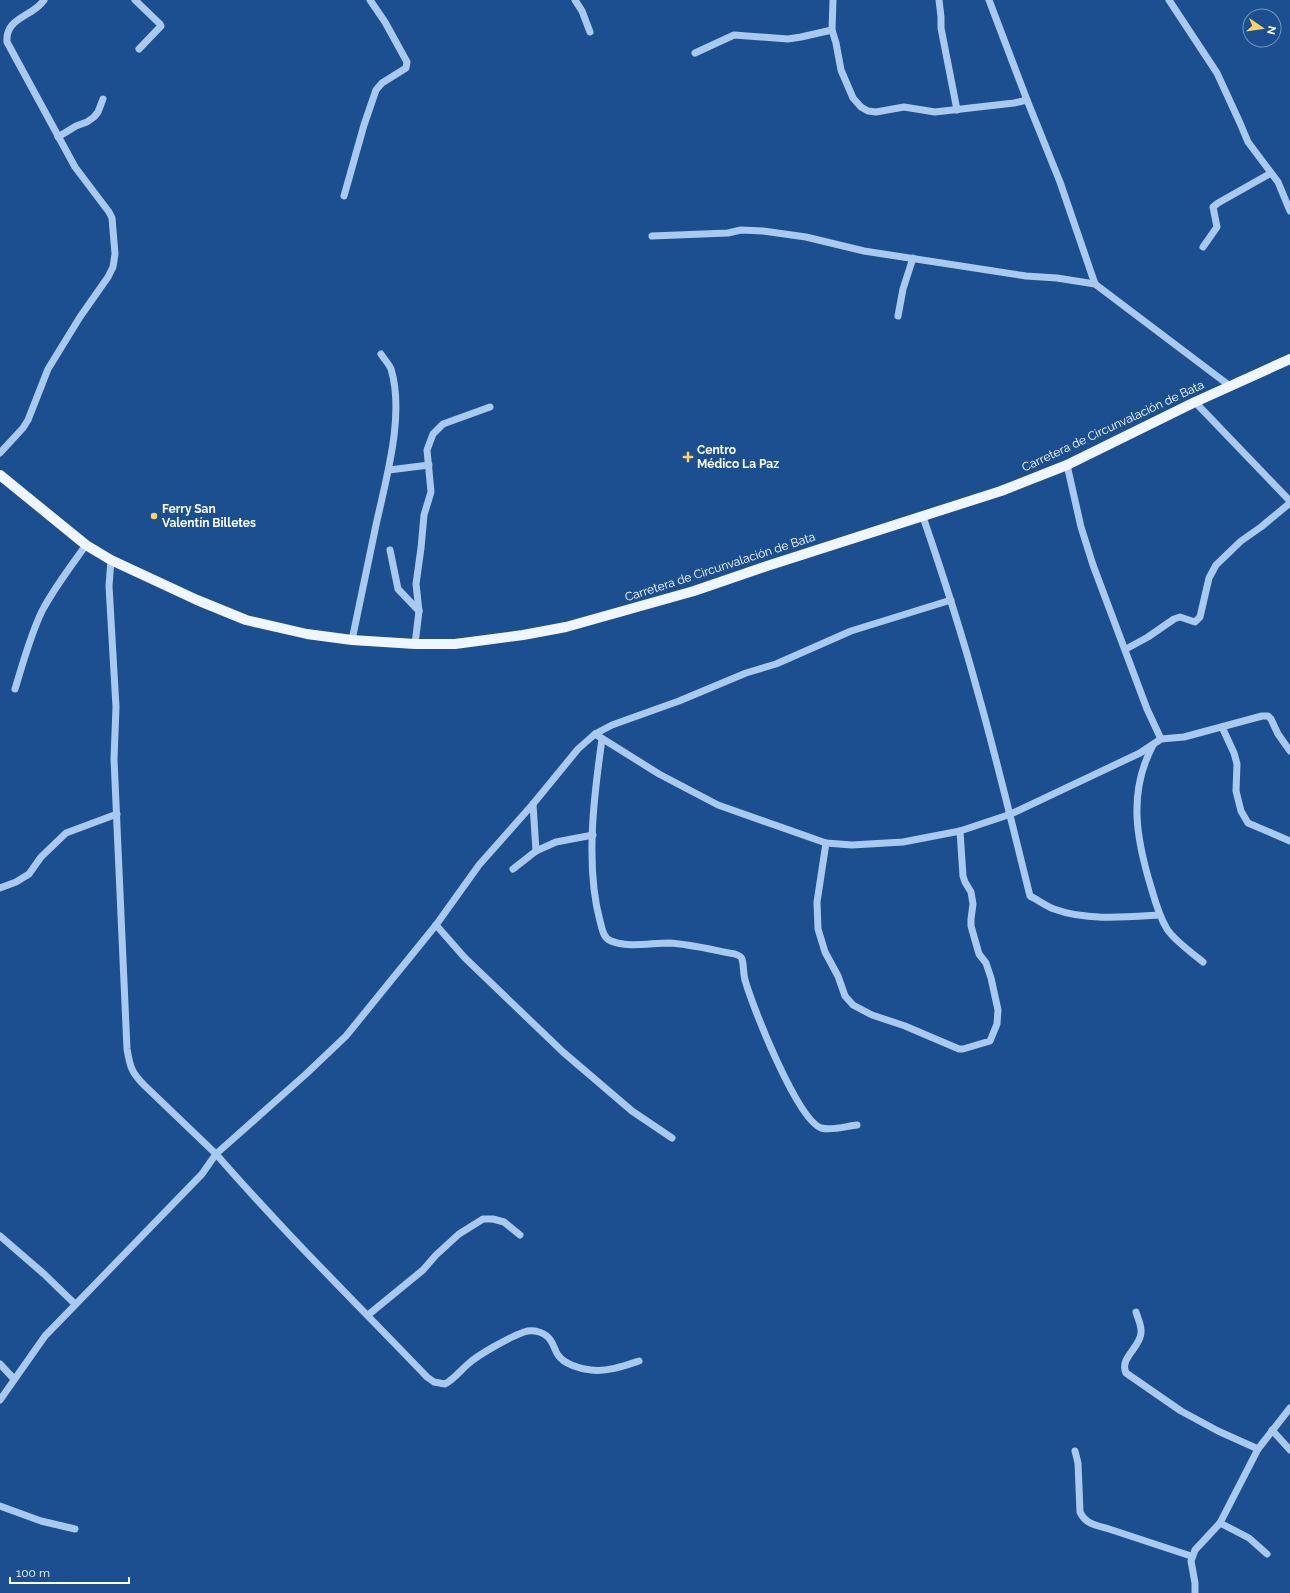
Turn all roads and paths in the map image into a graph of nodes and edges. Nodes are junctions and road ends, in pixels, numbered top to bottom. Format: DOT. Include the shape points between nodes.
graph roads {
  1 [pos="44,0"];
  2 [pos="135,0"];
  3 [pos="370,0"];
  4 [pos="575,0"];
  5 [pos="833,0"];
  6 [pos="939,0"];
  7 [pos="989,0"];
  8 [pos="1169,0"];
  9 [pos="832,30"];
  10 [pos="590,32"];
  11 [pos="139,49"];
  12 [pos="695,53"];
  13 [pos="103,99"];
  14 [pos="1027,100"];
  15 [pos="957,110"];
  16 [pos="58,137"];
  17 [pos="1271,173"];
  18 [pos="344,196"];
  19 [pos="1290,211"];
  20 [pos="652,236"];
  21 [pos="1203,247"];
  22 [pos="913,258"];
  23 [pos="1096,284"];
  24 [pos="898,316"];
  25 [pos="381,354"];
  26 [pos="1290,359"];
  27 [pos="1230,386"];
  28 [pos="1195,402"];
  29 [pos="490,407"];
  30 [pos="0,452"];
  31 [pos="429,464"];
  32 [pos="1067,464"];
  33 [pos="389,470"];
  34 [pos="0,475"];
  35 [pos="1290,502"];
  36 [pos="923,517"];
  37 [pos="86,545"];
  38 [pos="390,550"];
  39 [pos="111,560"];
  40 [pos="951,600"];
  41 [pos="419,611"];
  42 [pos="352,640"];
  43 [pos="415,644"];
  44 [pos="1126,649"];
  45 [pos="15,689"];
  46 [pos="1222,727"];
  47 [pos="595,734"];
  48 [pos="602,739"];
  49 [pos="1161,739"];
  50 [pos="1154,743"];
  51 [pos="1290,751"];
  52 [pos="533,804"];
  53 [pos="117,814"];
  54 [pos="1011,814"];
  55 [pos="960,831"];
  56 [pos="593,835"];
  57 [pos="1290,841"];
  58 [pos="826,843"];
  59 [pos="536,851"];
  60 [pos="513,870"];
  61 [pos="0,888"];
  62 [pos="1159,915"];
  63 [pos="436,925"];
  64 [pos="1203,962"];
  65 [pos="857,1125"];
  66 [pos="672,1138"];
  67 [pos="216,1154"];
  68 [pos="520,1235"];
  69 [pos="0,1236"];
  70 [pos="75,1304"];
  71 [pos="1136,1312"];
  72 [pos="368,1316"];
  73 [pos="639,1361"];
  74 [pos="0,1364"];
  75 [pos="14,1379"];
  76 [pos="0,1400"];
  77 [pos="1290,1408"];
  78 [pos="1272,1430"];
  79 [pos="1258,1449"];
  80 [pos="1290,1450"];
  81 [pos="1076,1451"];
  82 [pos="0,1506"];
  83 [pos="1220,1523"];
  84 [pos="75,1529"];
  85 [pos="1267,1554"];
  86 [pos="1191,1556"];
  87 [pos="1195,1593"];
  1 -- 16 [label="street" via="32,12 12,24 7,42"];
  2 -- 11 [label="street" via="161,26"];
  3 -- 18 [label="street" via="408,65 376,90"];
  4 -- 10 [label="street"];
  5 -- 9 [label="street"];
  6 -- 15 [label="street" via="941,28"];
  7 -- 14 [label="street"];
  8 -- 17 [label="street" via="1217,73 1248,142"];
  9 -- 12 [label="street" via="788,38 734,35"];
  9 -- 15 [label="street" via="841,70 853,98 861,107 876,112 904,107 929,112"];
  13 -- 16 [label="street" via="94,117"];
  14 -- 15 [label="street"];
  14 -- 23 [label="street" via="1060,182"];
  16 -- 30 [label="street" via="79,173 110,212 115,254 108,277 80,317 46,374 28,420"];
  17 -- 19 [label="street" via="1278,182"];
  17 -- 21 [label="street" via="1213,207 1217,227"];
  20 -- 22 [label="street" via="763,231"];
  22 -- 23 [label="street"];
  22 -- 24 [label="street"];
  23 -- 27 [label="street"];
  25 -- 33 [label="street" via="390,368 395,390 395,421"];
  26 -- 27 [label="main road, Carretera de Circunvalación de Bata"];
  27 -- 28 [label="main road, Carretera de Circunvalación de Bata"];
  28 -- 32 [label="main road, Carretera de Circunvalación de Bata"];
  28 -- 35 [label="street"];
  29 -- 31 [label="street" via="443,424 433,434 427,450"];
  31 -- 33 [label="street"];
  31 -- 41 [label="street" via="431,492 424,515 416,584"];
  32 -- 36 [label="main road, Carretera de Circunvalación de Bata" via="1001,491"];
  32 -- 44 [label="street" via="1081,527"];
  33 -- 42 [label="street"];
  34 -- 37 [label="main road, Carretera de Circunvalación de Bata"];
  35 -- 44 [label="street" via="1241,541 1216,565 1209,578 1198,620 1194,622 1180,617 1174,619"];
  36 -- 40 [label="street"];
  36 -- 43 [label="main road, Carretera de Circunvalación de Bata" via="694,591 566,627 455,644"];
  37 -- 39 [label="main road, Carretera de Circunvalación de Bata"];
  37 -- 45 [label="street" via="43,610 26,649"];
  38 -- 41 [label="street" via="398,589"];
  39 -- 42 [label="main road, Carretera de Circunvalación de Bata" via="246,620 307,634"];
  39 -- 53 [label="street" via="109,586 116,707 114,759"];
  40 -- 47 [label="street" via="851,630 776,664 746,673"];
  40 -- 54 [label="street"];
  41 -- 43 [label="street"];
  42 -- 43 [label="main road, Carretera de Circunvalación de Bata"];
  44 -- 49 [label="street" via="1147,709"];
  46 -- 49 [label="street" via="1184,737"];
  46 -- 51 [label="street" via="1268,716"];
  46 -- 57 [label="street" via="1237,764 1236,791 1241,812 1248,823"];
  47 -- 48 [label="street"];
  47 -- 52 [label="street" via="578,749"];
  48 -- 56 [label="street" via="596,779"];
  48 -- 58 [label="street" via="659,774 718,805"];
  49 -- 50 [label="street"];
  50 -- 54 [label="street" via="1127,760"];
  50 -- 62 [label="street" via="1141,772 1136,814 1143,861"];
  52 -- 59 [label="street"];
  52 -- 63 [label="street" via="479,865"];
  53 -- 61 [label="street" via="66,833 41,857 29,874"];
  53 -- 67 [label="street" via="127,1049 130,1063 134,1076"];
  54 -- 55 [label="street"];
  54 -- 62 [label="street" via="1030,896 1054,909 1077,914 1112,918"];
  55 -- 58 [label="street" via="903,842 852,845"];
  55 -- 58 [label="street" via="965,882 971,892 973,904 971,926 979,954 986,963 991,978 998,1010 997,1024 990,1041 963,1049 872,1015 852,1005 845,996 825,952 818,929 817,902"];
  56 -- 59 [label="street" via="556,842"];
  56 -- 65 [label="street" via="593,883 604,936 618,943 670,943 740,956 751,999 797,1102 812,1122 821,1127 828,1129"];
  59 -- 60 [label="street"];
  62 -- 64 [label="street" via="1168,931"];
  63 -- 66 [label="street" via="465,958 563,1052 632,1111"];
  63 -- 67 [label="street" via="335,1047"];
  67 -- 70 [label="street" via="202,1174"];
  67 -- 72 [label="street"];
  68 -- 72 [label="street" via="504,1222 483,1219 459,1234 436,1254 423,1270"];
  69 -- 70 [label="street"];
  70 -- 75 [label="street" via="45,1336"];
  71 -- 79 [label="street" via="1141,1335 1125,1362 1126,1373 1180,1411"];
  72 -- 73 [label="street" via="427,1377 441,1384 450,1381 483,1353 524,1332 532,1331 547,1336 558,1355 582,1368 599,1371"];
  74 -- 75 [label="street"];
  75 -- 76 [label="street"];
  77 -- 78 [label="street"];
  78 -- 79 [label="street"];
  78 -- 80 [label="street"];
  79 -- 83 [label="street"];
  81 -- 86 [label="street" via="1080,1512 1083,1518 1092,1525"];
  82 -- 84 [label="street" via="41,1521"];
  83 -- 85 [label="street" via="1249,1538"];
  83 -- 86 [label="street"];
  86 -- 87 [label="street"];
}
